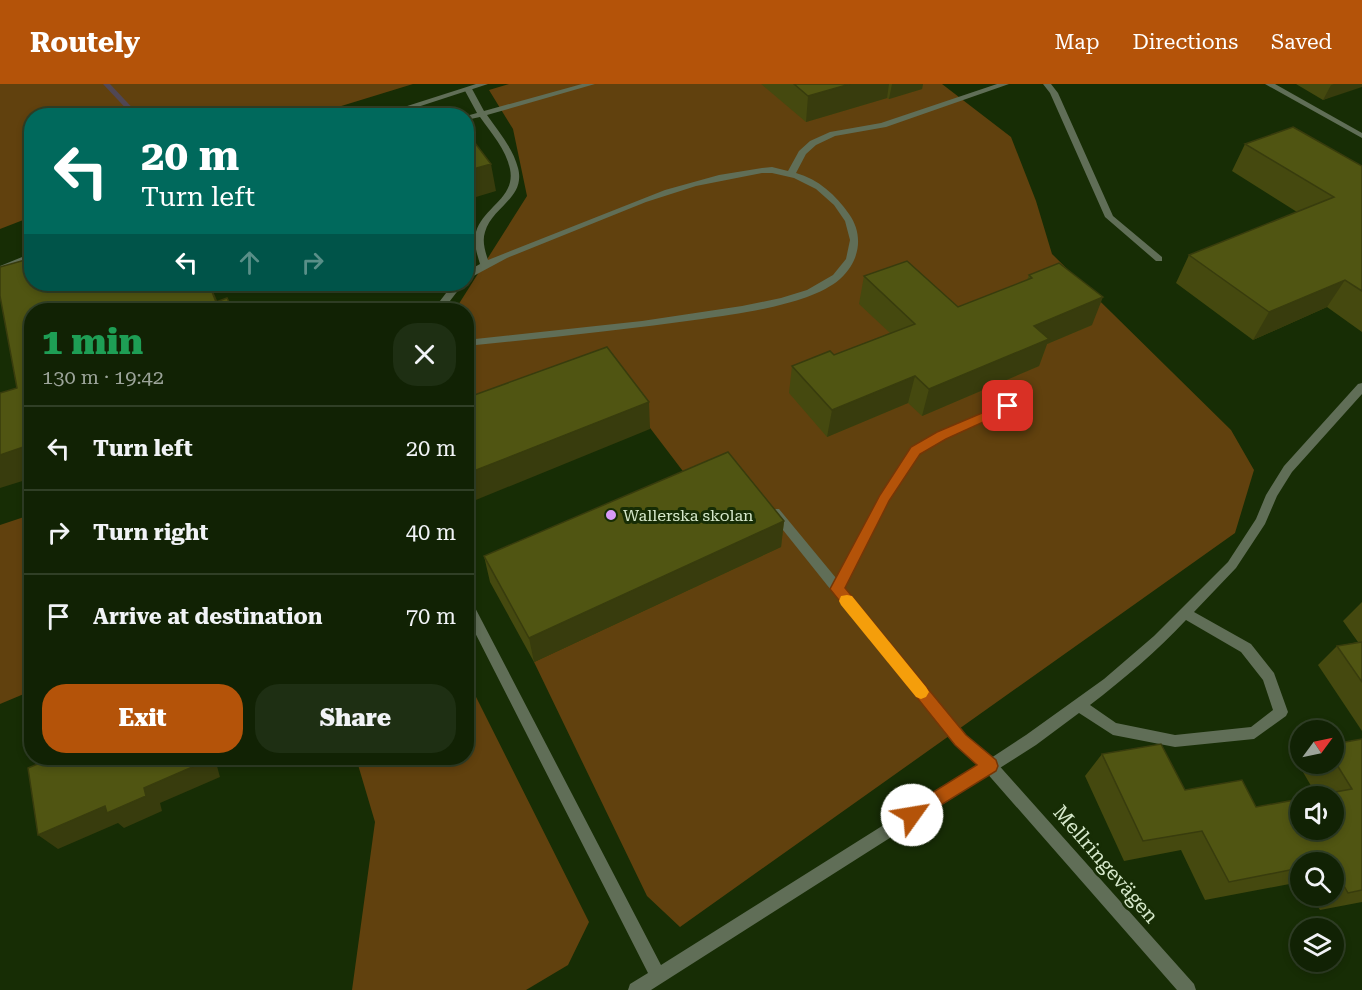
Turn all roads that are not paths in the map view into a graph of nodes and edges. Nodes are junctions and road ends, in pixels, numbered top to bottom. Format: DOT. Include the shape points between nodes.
graph roads {
  1 [pos="484,84"];
  2 [pos="591,84"];
  3 [pos="1005,84"];
  4 [pos="1047,84"];
  5 [pos="1269,84"];
  6 [pos="468,89"];
  7 [pos="406,108"];
  8 [pos="482,113"];
  9 [pos="474,116"];
  10 [pos="1362,136"];
  11 [pos="791,174"];
  12 [pos="24,259"];
  13 [pos="1159,259"];
  14 [pos="484,266"];
  15 [pos="0,268"];
  16 [pos="474,272"];
  17 [pos="453,291"];
  18 [pos="443,303"];
  19 [pos="474,342"];
  20 [pos="1362,387"];
  21 [pos="1008,406"];
  22 [pos="770,506"];
  23 [pos="837,589"];
  24 [pos="1185,613"];
  25 [pos="474,618"];
  26 [pos="1079,705"];
  27 [pos="990,766"];
  28 [pos="658,976"];
  29 [pos="636,990"];
  30 [pos="1188,990"];
  1 -- 6 [label="street"];
  2 -- 8 [label="street"];
  3 -- 11 [label="street" via="883,125 833,134 813,142"];
  4 -- 13 [label="street" via="1109,217"];
  5 -- 10 [label="street"];
  6 -- 7 [label="street"];
  6 -- 8 [label="street"];
  8 -- 9 [label="street"];
  8 -- 14 [label="street" via="497,130 515,169 510,197 481,231"];
  11 -- 14 [label="street" via="771,169 678,188"];
  11 -- 19 [label="street" via="812,182 835,201 856,236 852,259 837,277 811,291 748,309 654,324"];
  12 -- 15 [label="street"];
  14 -- 16 [label="street"];
  17 -- 18 [label="street"];
  20 -- 24 [label="street" via="1288,469 1232,565"];
  21 -- 23 [label="street" via="915,451 884,498"];
  22 -- 23 [label="street, Mellringevägen"];
  23 -- 27 [label="street, Mellringevägen" via="960,740"];
  24 -- 26 [label="street" via="1160,640"];
  24 -- 26 [label="street" via="1246,648 1269,677 1281,712 1254,733 1175,741 1113,729"];
  25 -- 28 [label="street"];
  26 -- 27 [label="street"];
  27 -- 28 [label="street"];
  27 -- 30 [label="street, Mellringevägen"];
  28 -- 29 [label="street"];
}
